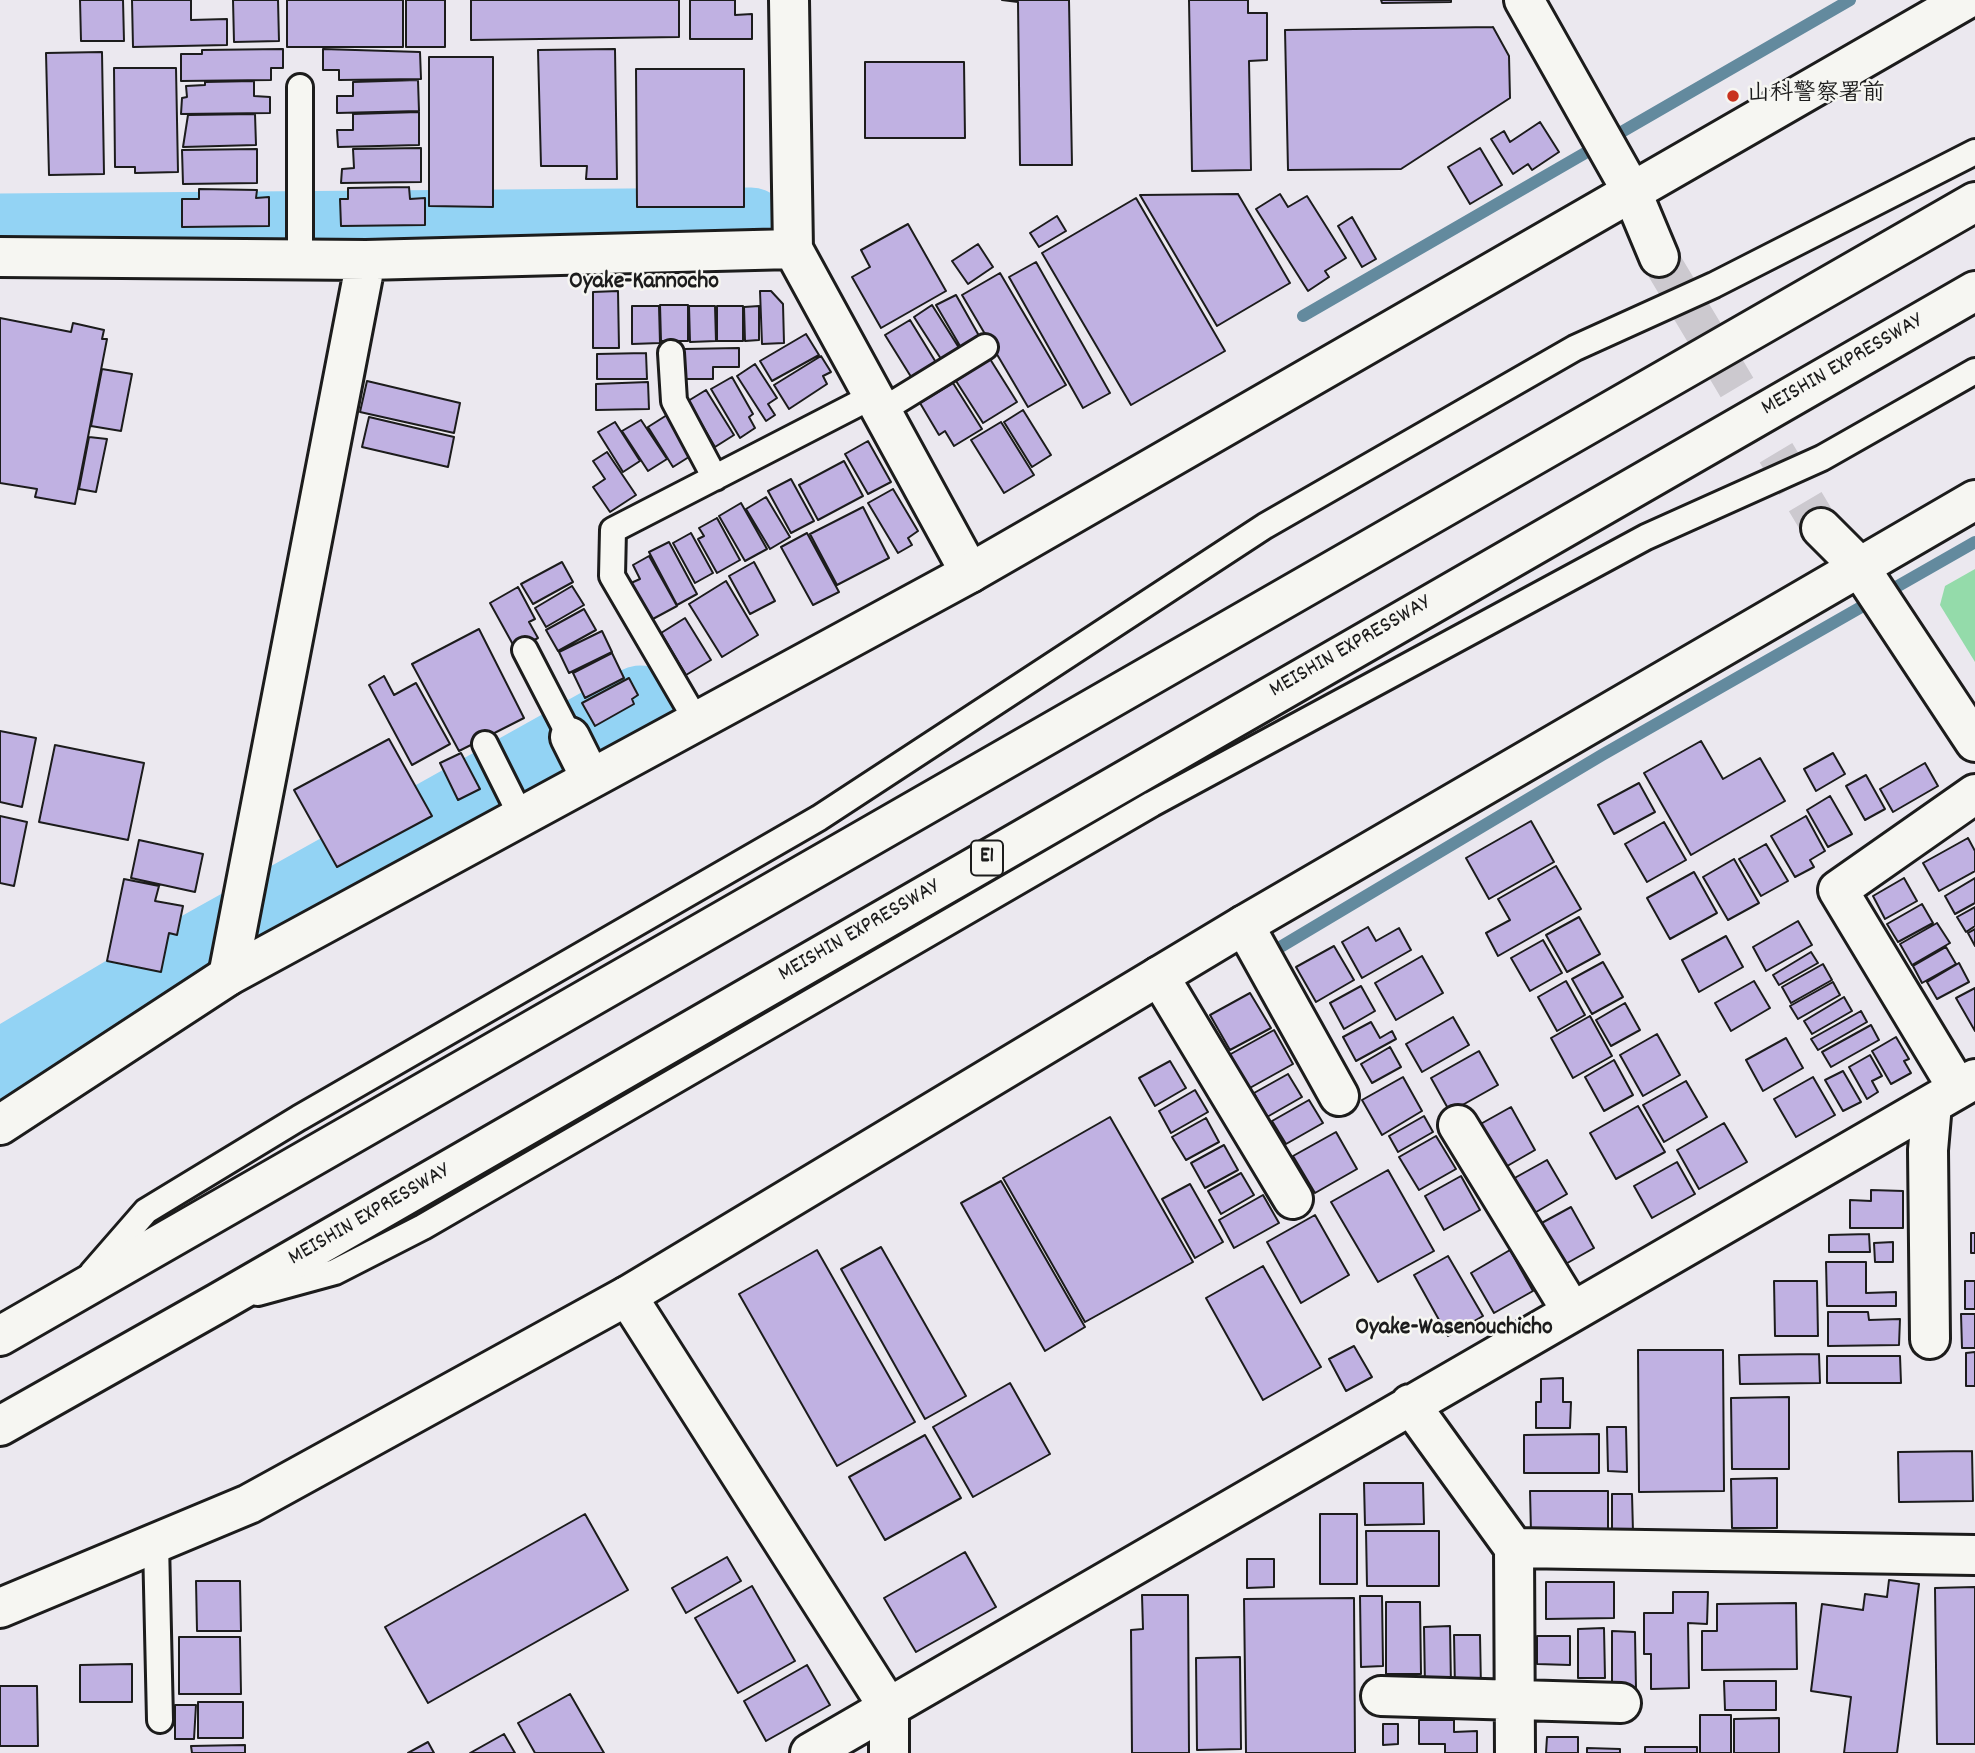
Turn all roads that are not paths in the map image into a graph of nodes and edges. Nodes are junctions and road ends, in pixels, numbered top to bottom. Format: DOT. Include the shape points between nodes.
graph roads {
  1 [pos="789,0"];
  2 [pos="1524,0"];
  3 [pos="1965,0"];
  4 [pos="300,88"];
  5 [pos="1975,152"];
  6 [pos="1631,190"];
  7 [pos="1975,202"];
  8 [pos="793,249"];
  9 [pos="0,257"];
  10 [pos="1659,257"];
  11 [pos="300,259"];
  12 [pos="366,260"];
  13 [pos="1975,290"];
  14 [pos="985,346"];
  15 [pos="671,354"];
  16 [pos="1975,371"];
  17 [pos="877,404"];
  18 [pos="715,478"];
  19 [pos="1975,499"];
  20 [pos="1821,528"];
  21 [pos="1858,565"];
  22 [pos="970,573"];
  23 [pos="525,650"];
  24 [pos="696,720"];
  25 [pos="1975,742"];
  26 [pos="485,744"];
  27 [pos="579,755"];
  28 [pos="510,793"];
  29 [pos="1975,794"];
  30 [pos="1244,925"];
  31 [pos="228,976"];
  32 [pos="1159,976"];
  33 [pos="1955,1091"];
  34 [pos="1339,1096"];
  35 [pos="0,1125"];
  36 [pos="1458,1125"];
  37 [pos="1293,1199"];
  38 [pos="73,1294"];
  39 [pos="627,1296"];
  40 [pos="218,1303"];
  41 [pos="1571,1310"];
  42 [pos="0,1336"];
  43 [pos="1930,1339"];
  44 [pos="1410,1404"];
  45 [pos="0,1426"];
  46 [pos="156,1543"];
  47 [pos="1514,1548"];
  48 [pos="1975,1555"];
  49 [pos="0,1608"];
  50 [pos="1381,1696"];
  51 [pos="1515,1700"];
  52 [pos="1620,1703"];
  53 [pos="889,1708"];
  54 [pos="160,1720"];
  55 [pos="810,1753"];
  56 [pos="888,1753"];
  57 [pos="1515,1753"];
  1 -- 8 [label="main road"];
  2 -- 6 [label="main road"];
  3 -- 6 [label="main road"];
  4 -- 11 [label="lane"];
  5 -- 38 [label="lane" via="1714,285 1576,348 1265,526 819,818 146,1211"];
  6 -- 10 [label="main road"];
  6 -- 22 [label="main road"];
  7 -- 38 [label="main road"];
  8 -- 12 [label="main road"];
  8 -- 17 [label="main road"];
  9 -- 11 [label="main road"];
  11 -- 12 [label="main road"];
  12 -- 31 [label="main road"];
  13 -- 40 [label="main road, MEISHIN EXPRESSWAY / E1"];
  14 -- 17 [label="lane"];
  15 -- 18 [label="lane" via="674,401"];
  16 -- 40 [label="lane" via="1822,458 1634,543 1163,797 424,1227 335,1272"];
  17 -- 18 [label="lane"];
  17 -- 22 [label="main road"];
  18 -- 24 [label="lane" via="613,530 612,576"];
  19 -- 21 [label="main road"];
  20 -- 21 [label="main road"];
  21 -- 25 [label="main road"];
  21 -- 30 [label="main road"];
  22 -- 24 [label="main road"];
  23 -- 27 [label="lane"];
  24 -- 27 [label="main road"];
  26 -- 28 [label="lane"];
  27 -- 28 [label="main road"];
  28 -- 31 [label="main road"];
  29 -- 33 [label="main road" via="1838,890"];
  30 -- 32 [label="main road"];
  30 -- 34 [label="main road"];
  31 -- 35 [label="main road"];
  32 -- 37 [label="main road"];
  32 -- 39 [label="main road"];
  33 -- 41 [label="main road"];
  33 -- 43 [label="main road" via="1928,1150"];
  36 -- 41 [label="main road"];
  38 -- 42 [label="main road"];
  39 -- 46 [label="main road" via="249,1504"];
  39 -- 53 [label="main road"];
  40 -- 45 [label="main road, MEISHIN EXPRESSWAY / E1"];
  41 -- 44 [label="main road"];
  44 -- 47 [label="main road"];
  44 -- 53 [label="main road"];
  46 -- 49 [label="main road"];
  46 -- 54 [label="lane"];
  47 -- 48 [label="main road"];
  47 -- 51 [label="main road"];
  50 -- 51 [label="main road"];
  51 -- 52 [label="main road"];
  51 -- 57 [label="main road"];
  53 -- 55 [label="main road"];
  53 -- 56 [label="main road"];
}
